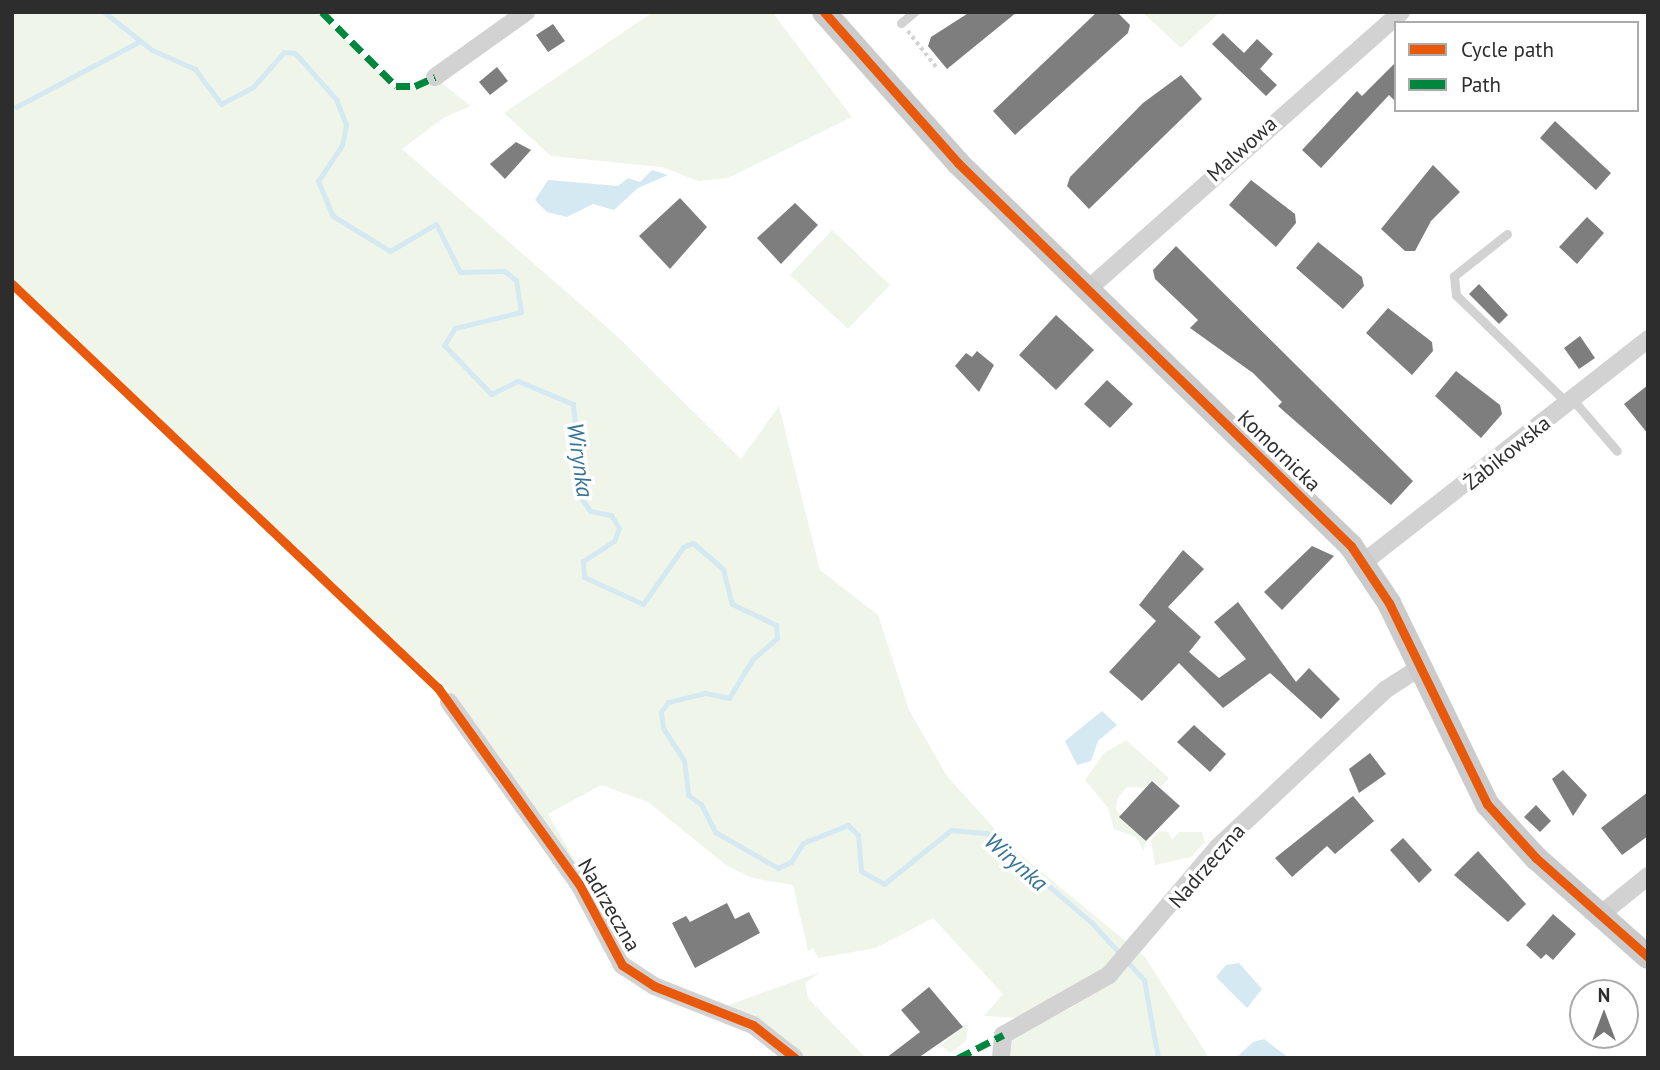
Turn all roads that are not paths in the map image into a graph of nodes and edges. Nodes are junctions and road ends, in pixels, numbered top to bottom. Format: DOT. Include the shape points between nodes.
graph roads {
  1 [pos="526,12"];
  2 [pos="824,12"];
  3 [pos="914,12"];
  4 [pos="1401,12"];
  5 [pos="901,23"];
  6 [pos="435,77"];
  7 [pos="1507,234"];
  8 [pos="1087,290"];
  9 [pos="1648,339"];
  10 [pos="1570,402"];
  11 [pos="1617,451"];
  12 [pos="1364,562"];
  13 [pos="1419,668"];
  14 [pos="449,702"];
  15 [pos="1648,876"];
  16 [pos="1600,915"];
  17 [pos="1648,957"];
  18 [pos="795,1058"];
  19 [pos="1001,1058"];
  1 -- 6 [label="street"];
  2 -- 8 [label="street, Komornicka" via="920,124"];
  3 -- 5 [label="lane"];
  4 -- 8 [label="street, Malwowa"];
  7 -- 10 [label="lane" via="1454,276 1456,295"];
  8 -- 12 [label="street, Komornicka"];
  9 -- 10 [label="street, Żabikowska"];
  10 -- 11 [label="lane"];
  10 -- 12 [label="street, Żabikowska"];
  12 -- 13 [label="street, Komornicka"];
  13 -- 16 [label="street, Komornicka" via="1487,804"];
  13 -- 19 [label="street, Nadrzeczna" via="1385,690 1218,847 1125,959 1069,1002 1010,1030 1001,1040"];
  14 -- 18 [label="street, Nadrzeczna" via="579,884 622,965 654,986 754,1025"];
  15 -- 16 [label="street"];
  16 -- 17 [label="street, Komornicka"];
}
